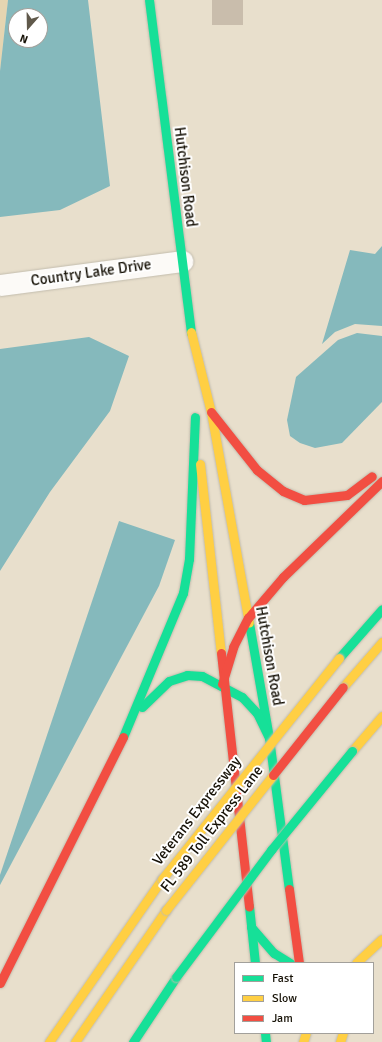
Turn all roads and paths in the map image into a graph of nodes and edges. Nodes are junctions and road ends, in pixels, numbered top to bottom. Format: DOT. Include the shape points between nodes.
graph roads {
  1 [pos="149,0"];
  2 [pos="182,261"];
  3 [pos="0,285"];
  4 [pos="196,357"];
  5 [pos="196,394"];
  6 [pos="211,412"];
  7 [pos="382,468"];
  8 [pos="382,481"];
  9 [pos="382,609"];
  10 [pos="248,618"];
  11 [pos="382,642"];
  12 [pos="222,684"];
  13 [pos="382,716"];
  14 [pos="130,724"];
  15 [pos="269,738"];
  16 [pos="250,927"];
  17 [pos="382,939"];
  18 [pos="255,962"];
  19 [pos="288,962"];
  20 [pos="299,962"];
  21 [pos="357,962"];
  22 [pos="0,983"];
  23 [pos="49,1042"];
  24 [pos="75,1042"];
  25 [pos="133,1042"];
  1 -- 2 [label="main road, Hutchison Road"];
  2 -- 3 [label="street, Country Lake Drive"];
  2 -- 4 [label="main road, Hutchison Road"];
  4 -- 5 [label="main road, Hutchison Road"];
  4 -- 6 [label="main road, Hutchison Road"];
  6 -- 7 [label="main road" via="257,470 283,491 304,500 347,495"];
  6 -- 10 [label="main road, Hutchison Road"];
  8 -- 10 [label="main road" via="283,577"];
  9 -- 23 [label="main road, Veterans Expressway, bridge" via="339,658 162,879"];
  10 -- 12 [label="main road" via="233,647"];
  10 -- 15 [label="main road, Hutchison Road"];
  11 -- 24 [label="main road, FL 589 Toll Express Lane, bridge" via="343,686 166,910"];
  12 -- 14 [label="main road" via="202,676 187,675 169,681 146,701"];
  12 -- 14 [label="main road" via="196,413 189,559 184,593"];
  12 -- 15 [label="main road" via="257,713"];
  12 -- 16 [label="main road"];
  13 -- 25 [label="main road, bridge" via="271,850 176,977"];
  14 -- 22 [label="main road"];
  15 -- 20 [label="main road, Hutchison Road"];
  16 -- 18 [label="main road"];
  16 -- 19 [label="main road" via="274,953"];
  17 -- 21 [label="main road"];
}
